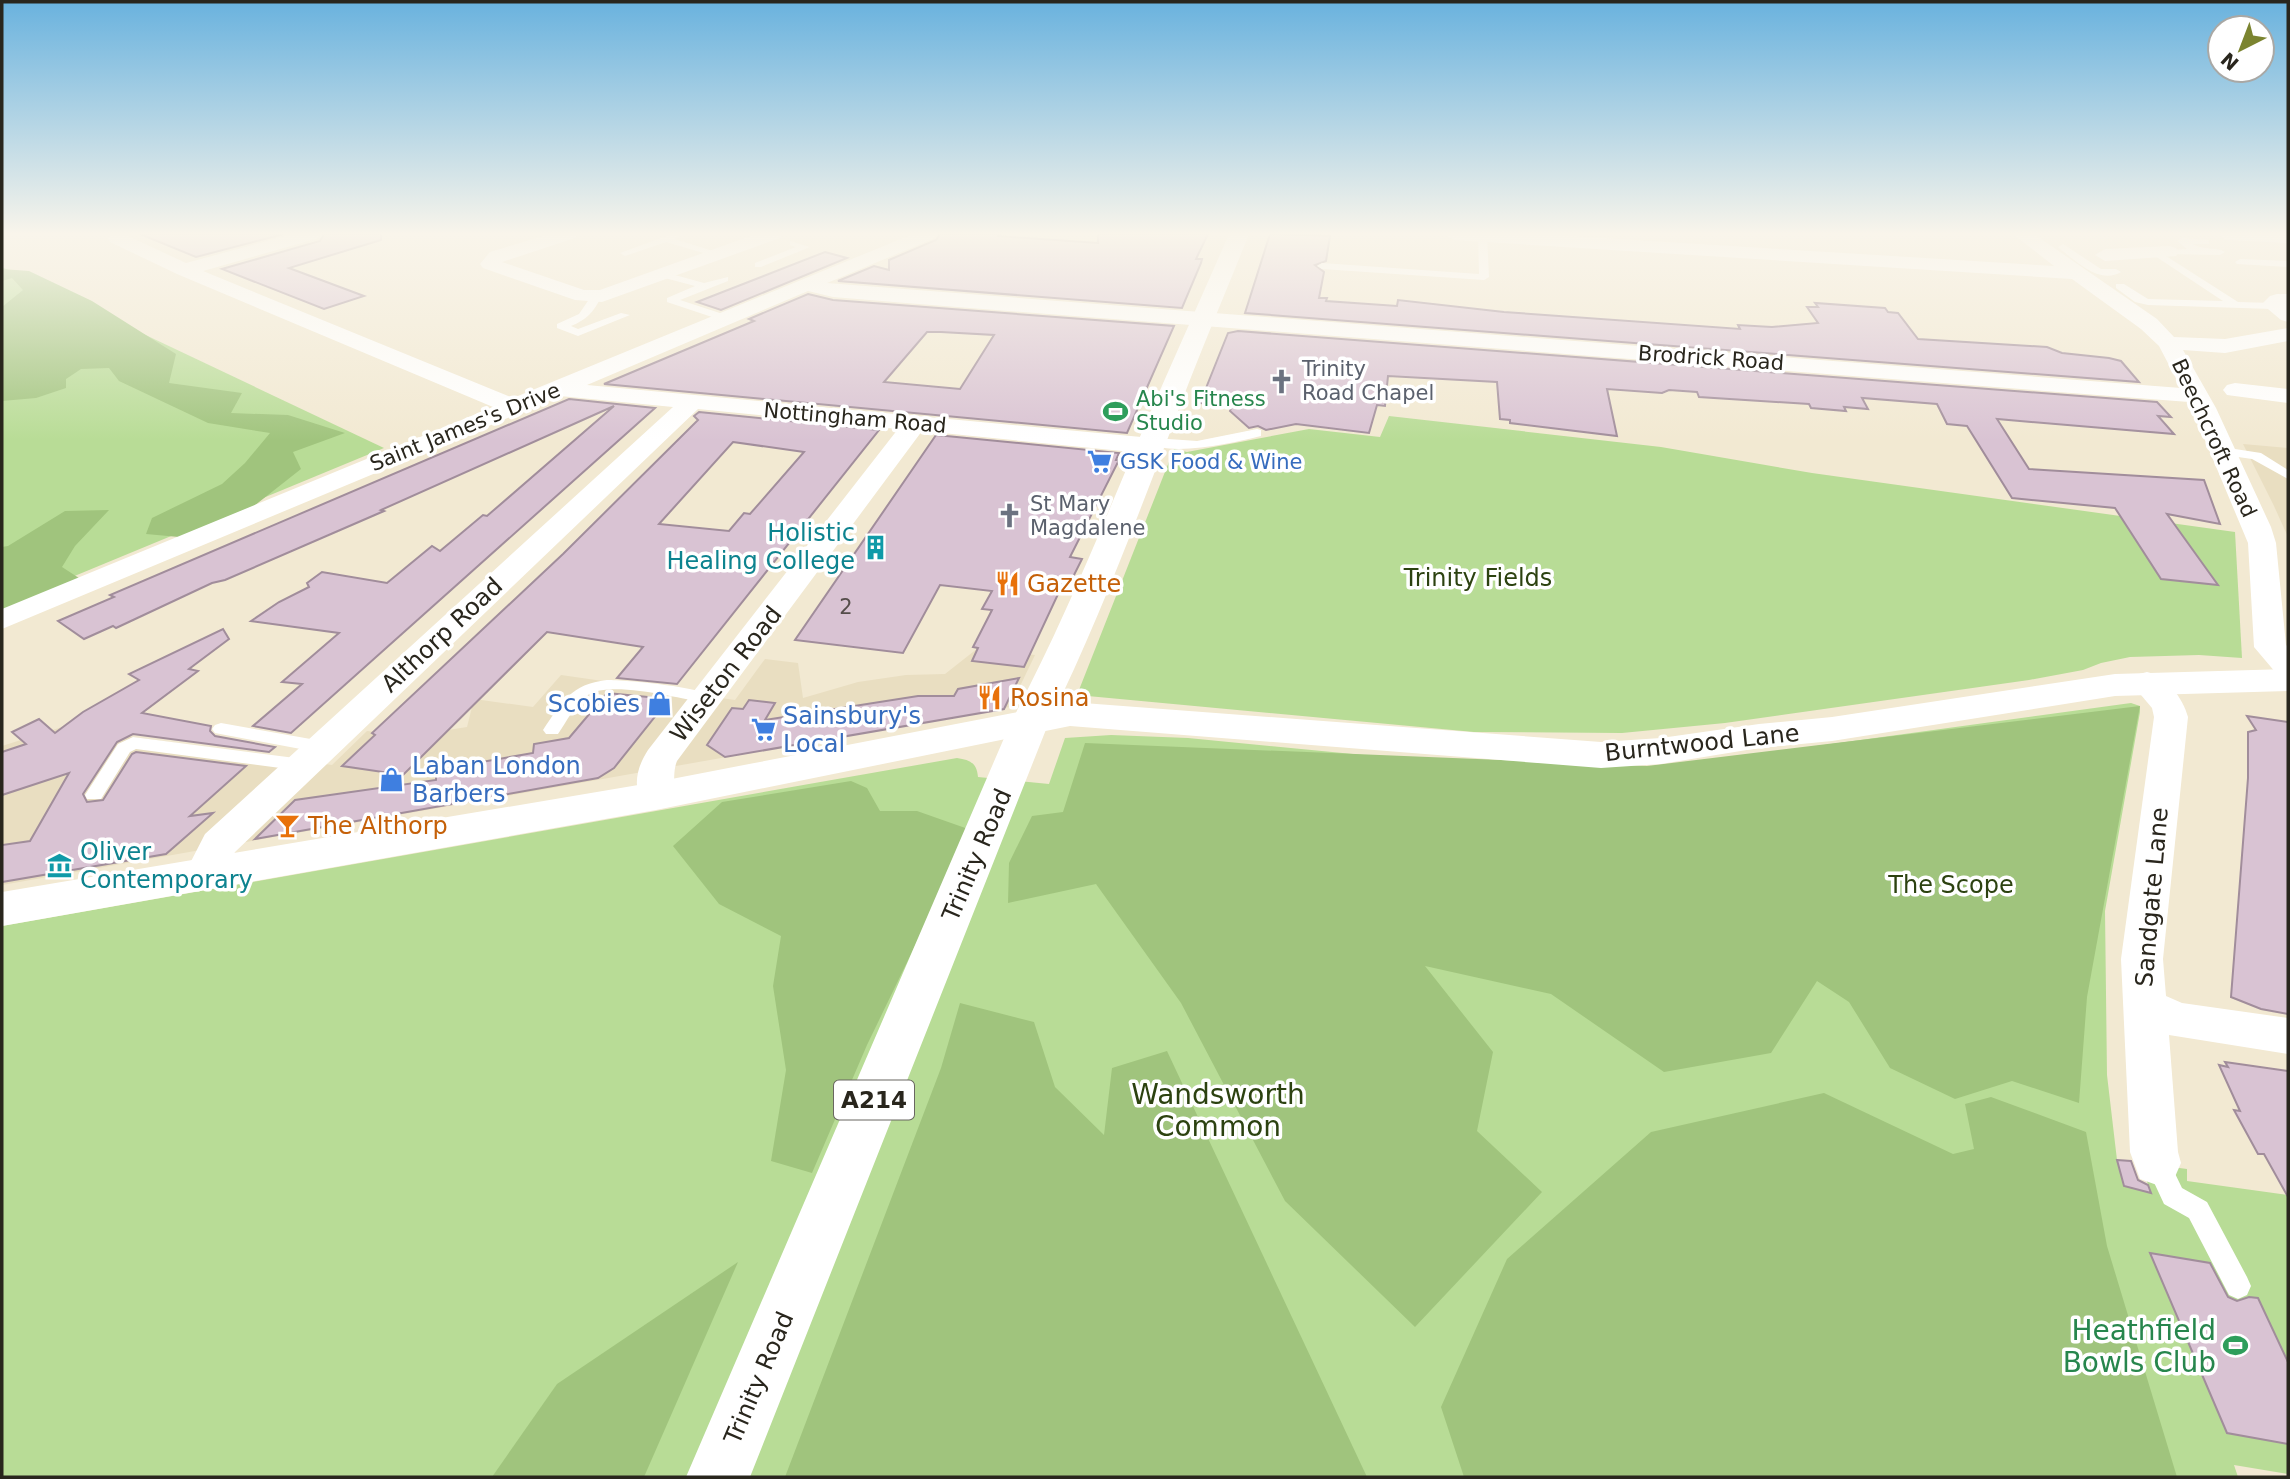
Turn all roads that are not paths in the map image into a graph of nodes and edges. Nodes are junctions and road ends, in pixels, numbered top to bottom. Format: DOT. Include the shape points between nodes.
graph roads {
  1 [pos="264,303"];
  2 [pos="594,303"];
  3 [pos="680,303"];
  4 [pos="765,303"];
  5 [pos="991,303"];
  6 [pos="1209,303"];
  7 [pos="2123,303"];
  8 [pos="2183,303"];
  9 [pos="2232,303"];
  10 [pos="2202,304"];
  11 [pos="2235,305"];
  12 [pos="2283,307"];
  13 [pos="625,315"];
  14 [pos="2218,315"];
  15 [pos="728,319"];
  16 [pos="1202,319"];
  17 [pos="2282,339"];
  18 [pos="2168,344"];
  19 [pos="559,389"];
  20 [pos="2235,390"];
  21 [pos="2198,396"];
  22 [pos="2288,396"];
  23 [pos="691,403"];
  24 [pos="514,407"];
  25 [pos="915,424"];
  26 [pos="1257,433"];
  27 [pos="1153,444"];
  28 [pos="2222,451"];
  29 [pos="2288,475"];
  30 [pos="2,620"];
  31 [pos="2288,666"];
  32 [pos="2288,680"];
  33 [pos="2147,682"];
  34 [pos="707,698"];
  35 [pos="1030,722"];
  36 [pos="221,729"];
  37 [pos="552,730"];
  38 [pos="313,756"];
  39 [pos="93,795"];
  40 [pos="656,796"];
  41 [pos="204,875"];
  42 [pos="2,909"];
  43 [pos="2143,1005"];
  44 [pos="2288,1036"];
  45 [pos="2157,1163"];
  46 [pos="2238,1286"];
  47 [pos="718,1477"];
  1 -- 24 [label="street"];
  2 -- 13 [label="lane" via="582,319 561,327 578,333"];
  3 -- 15 [label="lane"];
  4 -- 15 [label="street, Saint James's Drive"];
  5 -- 16 [label="street, Brodrick Road"];
  6 -- 16 [label="main road, Trinity Road / A214"];
  7 -- 18 [label="street, Beechcroft Road"];
  8 -- 10 [label="lane"];
  9 -- 11 [label="lane"];
  10 -- 11 [label="lane"];
  10 -- 14 [label="lane"];
  11 -- 12 [label="lane"];
  15 -- 19 [label="street, Saint James's Drive"];
  16 -- 21 [label="street, Brodrick Road"];
  16 -- 27 [label="main road, Trinity Road / A214"];
  17 -- 18 [label="street" via="2225,346"];
  18 -- 21 [label="street, Beechcroft Road"];
  19 -- 23 [label="street, Nottingham Road"];
  19 -- 24 [label="street, Saint James's Drive"];
  20 -- 22 [label="street"];
  21 -- 28 [label="street, Beechcroft Road"];
  23 -- 25 [label="street, Nottingham Road"];
  23 -- 38 [label="street, Althorp Road"];
  24 -- 30 [label="street, Saint James's Drive"];
  25 -- 27 [label="street, Nottingham Road"];
  25 -- 34 [label="street, Wiseton Road"];
  26 -- 27 [label="lane" via="1197,445"];
  27 -- 35 [label="main road, Trinity Road / A214"];
  28 -- 29 [label="lane" via="2256,456"];
  28 -- 31 [label="street, Beechcroft Road" via="2262,543 2270,647"];
  32 -- 33 [label="main road, Burntwood Lane"];
  33 -- 35 [label="main road, Burntwood Lane" via="1630,754 1550,753 1091,714"];
  33 -- 43 [label="street, Sandgate Lane" via="2168,706 2171,717 2141,959"];
  34 -- 37 [label="lane" via="592,687 583,691"];
  34 -- 40 [label="street, Wiseton Road" via="661,758 655,771"];
  35 -- 40 [label="main road, Burntwood Lane"];
  35 -- 47 [label="main road, Trinity Road / A214"];
  36 -- 38 [label="lane"];
  38 -- 39 [label="lane" via="133,743 124,748"];
  38 -- 41 [label="street, Althorp Road" via="219,844"];
  40 -- 41 [label="main road, Burntwood Lane"];
  41 -- 42 [label="main road, Burntwood Lane"];
  43 -- 44 [label="street" via="2178,1020"];
  43 -- 45 [label="street, Sandgate Lane"];
  45 -- 46 [label="lane" via="2173,1196 2198,1210"];
}
